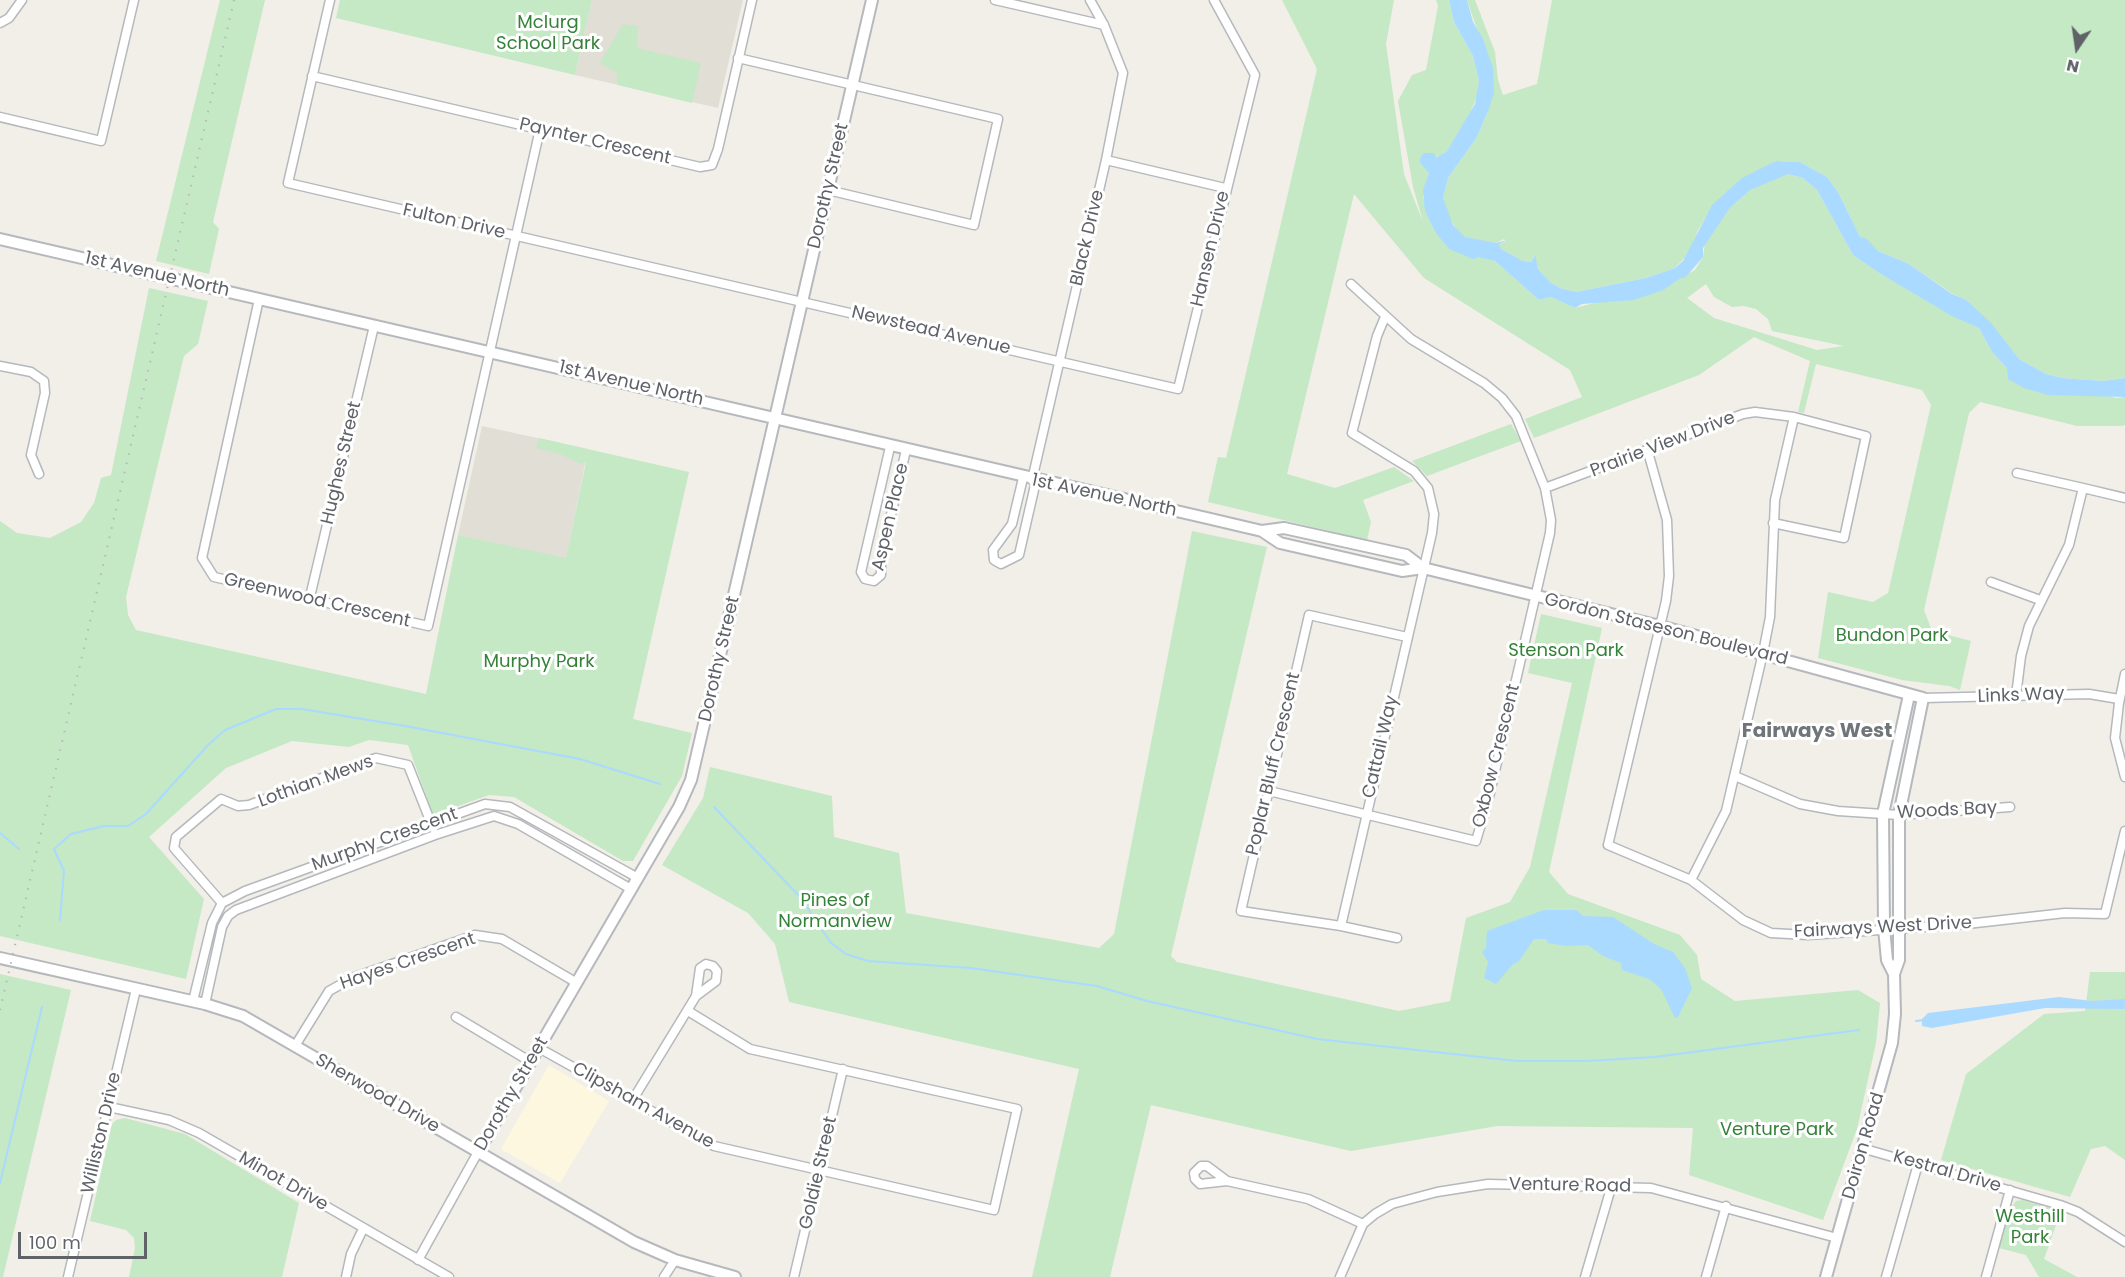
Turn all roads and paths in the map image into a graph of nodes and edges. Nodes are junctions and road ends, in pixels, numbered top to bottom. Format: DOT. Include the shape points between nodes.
graph roads {
  1 [pos="22,0"];
  2 [pos="134,0"];
  3 [pos="330,0"];
  4 [pos="752,0"];
  5 [pos="872,0"];
  6 [pos="995,0"];
  7 [pos="1090,0"];
  8 [pos="1214,0"];
  9 [pos="0,24"];
  10 [pos="1104,24"];
  11 [pos="738,58"];
  12 [pos="312,76"];
  13 [pos="853,84"];
  14 [pos="0,117"];
  15 [pos="540,129"];
  16 [pos="1106,160"];
  17 [pos="1225,188"];
  18 [pos="828,190"];
  19 [pos="516,236"];
  20 [pos="0,239"];
  21 [pos="1351,284"];
  22 [pos="259,299"];
  23 [pos="802,303"];
  24 [pos="1385,317"];
  25 [pos="374,326"];
  26 [pos="489,352"];
  27 [pos="1060,360"];
  28 [pos="0,366"];
  29 [pos="1794,417"];
  30 [pos="776,418"];
  31 [pos="890,447"];
  32 [pos="906,450"];
  33 [pos="1648,452"];
  34 [pos="2017,473"];
  35 [pos="39,474"];
  36 [pos="1031,479"];
  37 [pos="1545,488"];
  38 [pos="2083,488"];
  39 [pos="2125,498"];
  40 [pos="1773,523"];
  41 [pos="1262,531"];
  42 [pos="1423,568"];
  43 [pos="1991,582"];
  44 [pos="1535,597"];
  45 [pos="2040,600"];
  46 [pos="309,601"];
  47 [pos="1660,626"];
  48 [pos="1407,637"];
  49 [pos="1763,653"];
  50 [pos="2125,674"];
  51 [pos="1909,695"];
  52 [pos="2016,696"];
  53 [pos="1923,698"];
  54 [pos="2119,699"];
  55 [pos="1735,776"];
  56 [pos="2125,777"];
  57 [pos="1269,791"];
  58 [pos="2010,807"];
  59 [pos="1366,814"];
  60 [pos="1883,814"];
  61 [pos="1899,815"];
  62 [pos="431,824"];
  63 [pos="2125,831"];
  64 [pos="435,835"];
  65 [pos="638,878"];
  66 [pos="1691,880"];
  67 [pos="631,889"];
  68 [pos="222,903"];
  69 [pos="1341,926"];
  70 [pos="1897,927"];
  71 [pos="1884,928"];
  72 [pos="1397,938"];
  73 [pos="0,958"];
  74 [pos="1894,974"];
  75 [pos="577,984"];
  76 [pos="136,989"];
  77 [pos="696,996"];
  78 [pos="193,1002"];
  79 [pos="206,1004"];
  80 [pos="688,1011"];
  81 [pos="456,1017"];
  82 [pos="295,1046"];
  83 [pos="539,1048"];
  84 [pos="531,1062"];
  85 [pos="843,1069"];
  86 [pos="632,1101"];
  87 [pos="109,1107"];
  88 [pos="1865,1149"];
  89 [pos="478,1152"];
  90 [pos="1918,1164"];
  91 [pos="820,1172"];
  92 [pos="1227,1181"];
  93 [pos="1611,1188"];
  94 [pos="2010,1190"];
  95 [pos="1726,1206"];
  96 [pos="1363,1224"];
  97 [pos="363,1229"];
  98 [pos="1837,1239"];
  99 [pos="2125,1242"];
  100 [pos="418,1260"];
  101 [pos="675,1260"];
  102 [pos="68,1277"];
  103 [pos="346,1277"];
  104 [pos="449,1277"];
  105 [pos="664,1277"];
  106 [pos="735,1277"];
  107 [pos="794,1277"];
  108 [pos="1341,1277"];
  109 [pos="1585,1277"];
  110 [pos="1706,1277"];
  111 [pos="1826,1277"];
  112 [pos="1886,1277"];
  113 [pos="1986,1277"];
  1 -- 9 [label="street"];
  2 -- 14 [label="street" via="101,141"];
  3 -- 12 [label="street, Fulton Drive"];
  4 -- 11 [label="street, Paynter Crescent"];
  5 -- 13 [label="street, Dorothy Street"];
  6 -- 10 [label="street"];
  7 -- 10 [label="street, Black Drive"];
  8 -- 17 [label="street, Hansen Drive" via="1254,75"];
  10 -- 16 [label="street, Black Drive" via="1123,73"];
  11 -- 13 [label="street"];
  11 -- 15 [label="street, Paynter Crescent" via="712,165 700,167"];
  12 -- 15 [label="street, Paynter Crescent"];
  12 -- 19 [label="street, Fulton Drive" via="288,183"];
  13 -- 18 [label="street, Dorothy Street"];
  13 -- 18 [label="street" via="998,119 974,225"];
  15 -- 19 [label="street"];
  16 -- 17 [label="street"];
  16 -- 27 [label="street, Black Drive"];
  17 -- 27 [label="street, Hansen Drive" via="1178,389"];
  18 -- 23 [label="street, Dorothy Street"];
  19 -- 23 [label="street, Fulton Drive"];
  19 -- 26 [label="street"];
  20 -- 22 [label="street, 1st Avenue North"];
  21 -- 24 [label="street"];
  22 -- 25 [label="street, 1st Avenue North"];
  22 -- 46 [label="street, Greenwood Crescent" via="202,558 214,577"];
  23 -- 27 [label="street, Newstead Avenue"];
  23 -- 30 [label="street, Dorothy Street"];
  24 -- 37 [label="street" via="1411,339 1502,398 1527,437"];
  24 -- 42 [label="street, Cattail Way" via="1352,433 1414,471 1428,488 1434,514"];
  25 -- 26 [label="street, 1st Avenue North"];
  25 -- 46 [label="street, Hughes Street"];
  26 -- 30 [label="street, 1st Avenue North"];
  26 -- 46 [label="street, Greenwood Crescent" via="428,626"];
  27 -- 36 [label="street, Black Drive"];
  28 -- 35 [label="street" via="31,372 44,381 45,393 31,455"];
  29 -- 33 [label="street, Prairie View Drive" via="1743,414"];
  29 -- 40 [label="street"];
  29 -- 40 [label="street, Prairie View Drive" via="1866,436 1844,538"];
  30 -- 31 [label="street, 1st Avenue North"];
  30 -- 65 [label="street, Dorothy Street" via="691,780"];
  31 -- 32 [label="street, 1st Avenue North"];
  31 -- 32 [label="street, Aspen Place" via="861,572 864,579 874,581 881,574 881,558"];
  32 -- 36 [label="street, 1st Avenue North"];
  33 -- 37 [label="street, Prairie View Drive"];
  33 -- 47 [label="street" via="1665,511 1670,550"];
  34 -- 38 [label="street"];
  36 -- 36 [label="street" via="1012,524 993,550 994,560 1001,564 1019,555"];
  36 -- 41 [label="street, 1st Avenue North"];
  37 -- 44 [label="street" via="1551,520"];
  38 -- 39 [label="street"];
  38 -- 45 [label="street" via="2069,545"];
  40 -- 49 [label="street" via="1774,572"];
  41 -- 42 [label="street, Gordon Staseson Boulevard" via="1280,543 1402,571"];
  41 -- 42 [label="street, Gordon Staseson Boulevard" via="1284,528 1406,555"];
  42 -- 44 [label="street, Gordon Staseson Boulevard"];
  42 -- 48 [label="street, Cattail Way"];
  43 -- 45 [label="street"];
  44 -- 47 [label="street, Gordon Staseson Boulevard"];
  44 -- 59 [label="street, Oxbow Crescent" via="1476,841"];
  45 -- 52 [label="street" via="2021,656"];
  47 -- 49 [label="street, Gordon Staseson Boulevard"];
  47 -- 66 [label="street, Fairways West Drive" via="1608,845"];
  48 -- 57 [label="street, Poplar Bluff Crescent" via="1309,615"];
  48 -- 59 [label="street, Cattail Way"];
  49 -- 51 [label="street, Gordon Staseson Boulevard"];
  49 -- 55 [label="street"];
  50 -- 54 [label="street"];
  51 -- 53 [label="street, Gordon Staseson Boulevard"];
  51 -- 60 [label="street"];
  52 -- 53 [label="street, Links Way"];
  52 -- 54 [label="street, Links Way" via="2089,694"];
  53 -- 61 [label="street"];
  54 -- 56 [label="street" via="2115,738"];
  55 -- 60 [label="street, Woods Bay" via="1800,804"];
  55 -- 66 [label="street" via="1726,811"];
  57 -- 59 [label="street"];
  57 -- 69 [label="street, Poplar Bluff Crescent" via="1241,912"];
  58 -- 61 [label="street, Woods Bay"];
  59 -- 69 [label="street, Cattail Way"];
  60 -- 61 [label="street, Woods Bay"];
  60 -- 71 [label="street"];
  61 -- 70 [label="street"];
  62 -- 64 [label="street, Lothian Mews"];
  62 -- 65 [label="street, Murphy Crescent" via="485,804 510,807"];
  62 -- 68 [label="street, Murphy Crescent" via="245,891"];
  62 -- 68 [label="street, Lothian Mews" via="408,765 376,758 249,805 238,806 220,798 176,837 174,848"];
  63 -- 70 [label="street, Fairways West Drive" via="2105,914 2065,913"];
  64 -- 67 [label="street, Murphy Crescent" via="494,816 505,818"];
  64 -- 79 [label="street, Murphy Crescent" via="236,910 222,927"];
  65 -- 67 [label="street, Dorothy Street"];
  66 -- 71 [label="street, Fairways West Drive" via="1743,920 1771,933 1808,935"];
  67 -- 75 [label="street, Dorothy Street"];
  68 -- 78 [label="street" via="212,923"];
  69 -- 72 [label="street"];
  70 -- 71 [label="street, Fairways West Drive"];
  70 -- 74 [label="street" via="1899,960"];
  71 -- 74 [label="street" via="1887,960"];
  73 -- 76 [label="street, Sherwood Drive"];
  74 -- 88 [label="street, Doiron Road" via="1893,1043"];
  75 -- 82 [label="street, Hayes Crescent" via="502,939 475,935 352,978 329,991"];
  75 -- 83 [label="street, Dorothy Street"];
  76 -- 78 [label="street, Sherwood Drive"];
  76 -- 87 [label="street, Williston Drive"];
  77 -- 80 [label="street"];
  78 -- 79 [label="street, Sherwood Drive"];
  79 -- 82 [label="street, Sherwood Drive" via="243,1016"];
  80 -- 85 [label="street" via="750,1048"];
  80 -- 86 [label="street"];
  81 -- 84 [label="street"];
  82 -- 89 [label="street, Sherwood Drive"];
  83 -- 84 [label="street, Dorothy Street"];
  83 -- 86 [label="street, Clipsham Avenue"];
  84 -- 89 [label="street, Dorothy Street"];
  85 -- 91 [label="street, Goldie Street"];
  85 -- 91 [label="street, Clipsham Avenue" via="1017,1109 997,1199 994,1210"];
  86 -- 91 [label="street, Clipsham Avenue" via="714,1146"];
  87 -- 97 [label="street, Minot Drive" via="169,1120 199,1133"];
  87 -- 102 [label="street, Williston Drive"];
  88 -- 90 [label="street, Kestral Drive"];
  88 -- 98 [label="street, Doiron Road"];
  89 -- 100 [label="street, Dorothy Street"];
  89 -- 101 [label="street, Sherwood Drive" via="634,1242"];
  90 -- 94 [label="street, Kestral Drive"];
  90 -- 112 [label="street"];
  91 -- 107 [label="street, Goldie Street"];
  92 -- 96 [label="street" via="1308,1198"];
  93 -- 95 [label="street, Venture Road" via="1651,1188"];
  93 -- 96 [label="street, Venture Road" via="1488,1184 1392,1204"];
  93 -- 109 [label="street"];
  94 -- 99 [label="street, Kestral Drive" via="2078,1212"];
  94 -- 113 [label="street"];
  95 -- 98 [label="street, Venture Road"];
  95 -- 110 [label="street"];
  96 -- 108 [label="street"];
  97 -- 100 [label="street, Minot Drive"];
  97 -- 103 [label="street"];
  98 -- 111 [label="street, Doiron Road"];
  100 -- 104 [label="street, Minot Drive"];
  101 -- 105 [label="street"];
  101 -- 106 [label="street, Sherwood Drive"];
}
